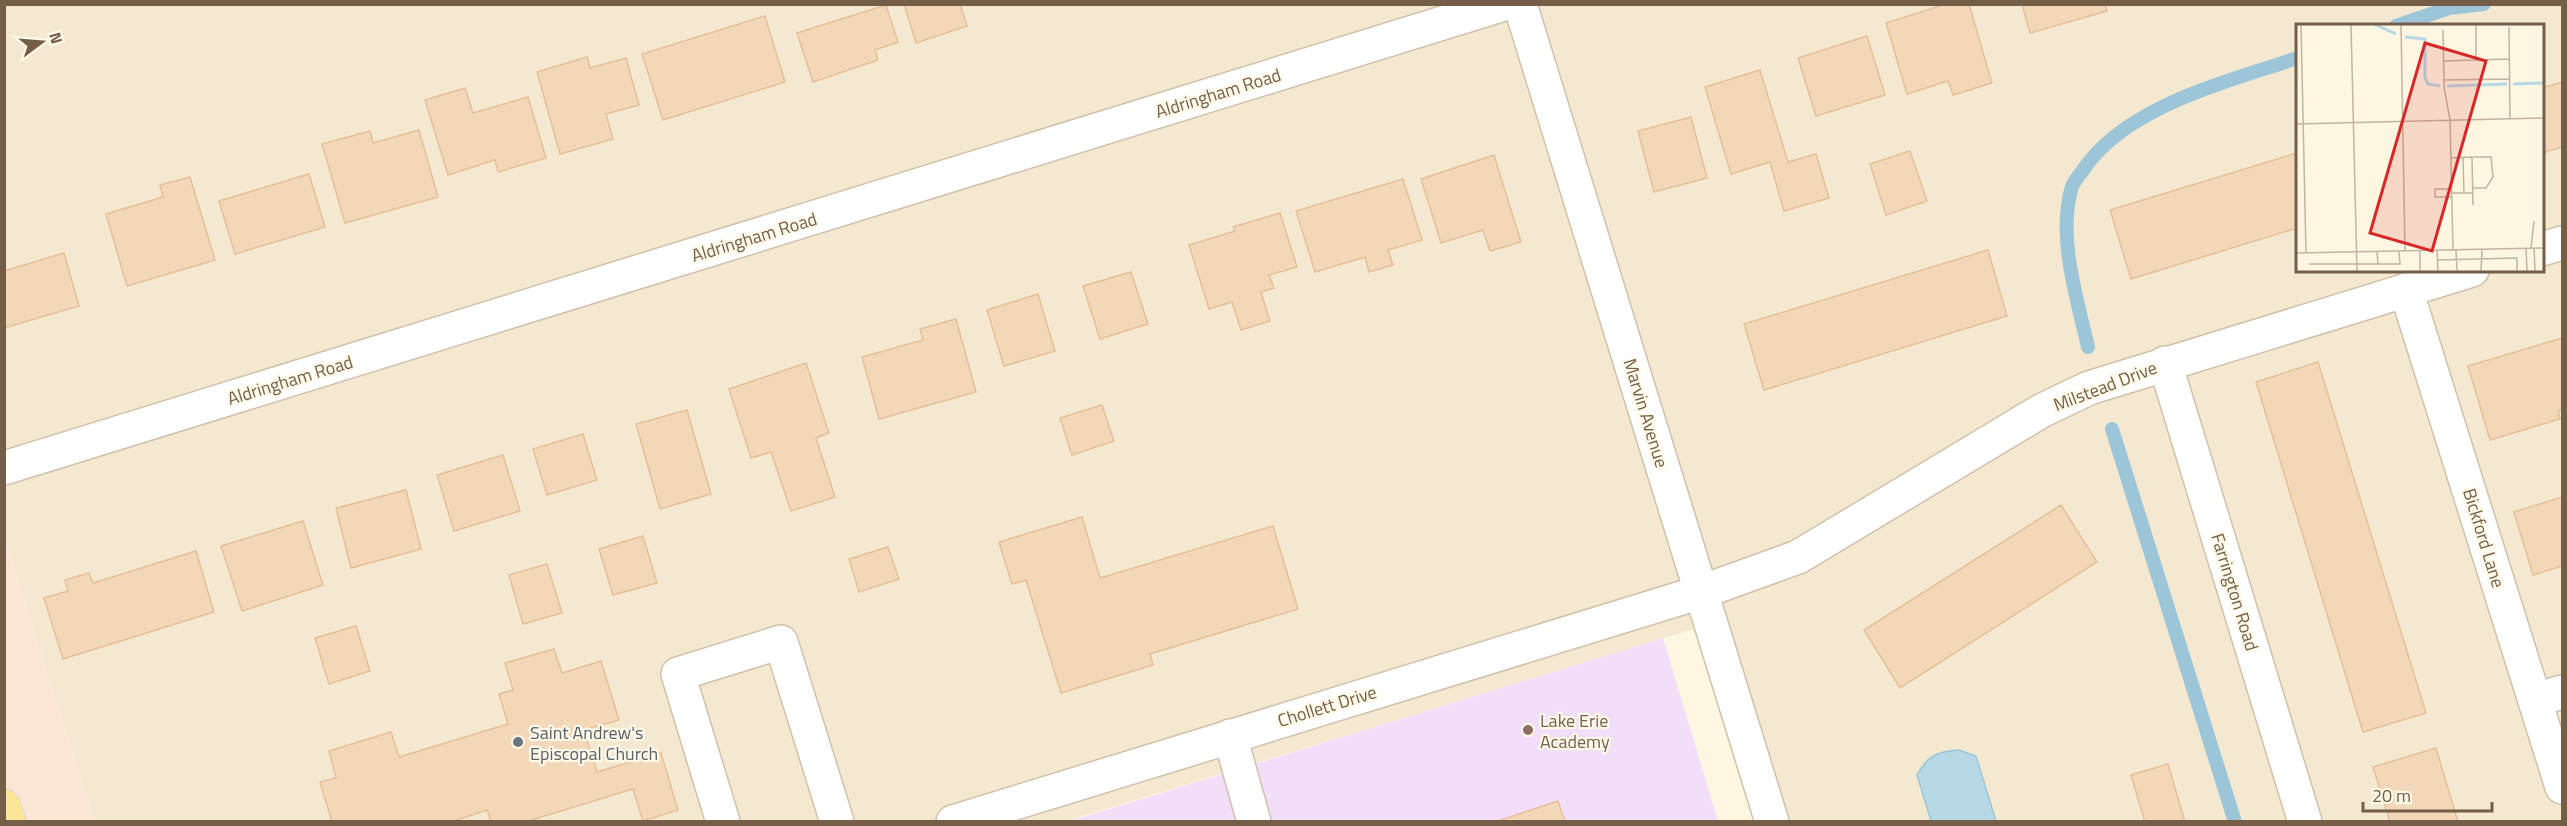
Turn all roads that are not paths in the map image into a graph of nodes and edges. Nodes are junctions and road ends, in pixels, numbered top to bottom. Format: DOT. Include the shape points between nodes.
graph roads {
  1 [pos="1504,4"];
  2 [pos="1520,4"];
  3 [pos="2562,243"];
  4 [pos="2543,248"];
  5 [pos="2465,272"];
  6 [pos="2406,290"];
  7 [pos="2165,363"];
  8 [pos="4,468"];
  9 [pos="1701,592"];
  10 [pos="2549,696"];
  11 [pos="1230,736"];
  12 [pos="2562,787"];
  13 [pos="4,806"];
  14 [pos="9,822"];
  15 [pos="723,822"];
  16 [pos="837,822"];
  17 [pos="953,822"];
  18 [pos="1254,822"];
  19 [pos="1772,822"];
  20 [pos="2305,822"];
  1 -- 8 [label="street, Aldringham Road"];
  2 -- 9 [label="street, Marvin Avenue"];
  3 -- 4 [label="street"];
  5 -- 6 [label="street, Milstead Drive"];
  6 -- 7 [label="street, Milstead Drive"];
  6 -- 10 [label="street, Bickford Lane"];
  7 -- 9 [label="street, Milstead Drive" via="2089,388 2041,411 1798,557"];
  7 -- 20 [label="street, Farrington Road"];
  9 -- 11 [label="street, Chollett Drive"];
  9 -- 19 [label="street, Marvin Avenue"];
  10 -- 12 [label="street, Bickford Lane"];
  11 -- 17 [label="street, Chollett Drive"];
  11 -- 18 [label="street"];
  13 -- 14 [label="main road"];
  15 -- 16 [label="street" via="678,675 781,642"];
}
